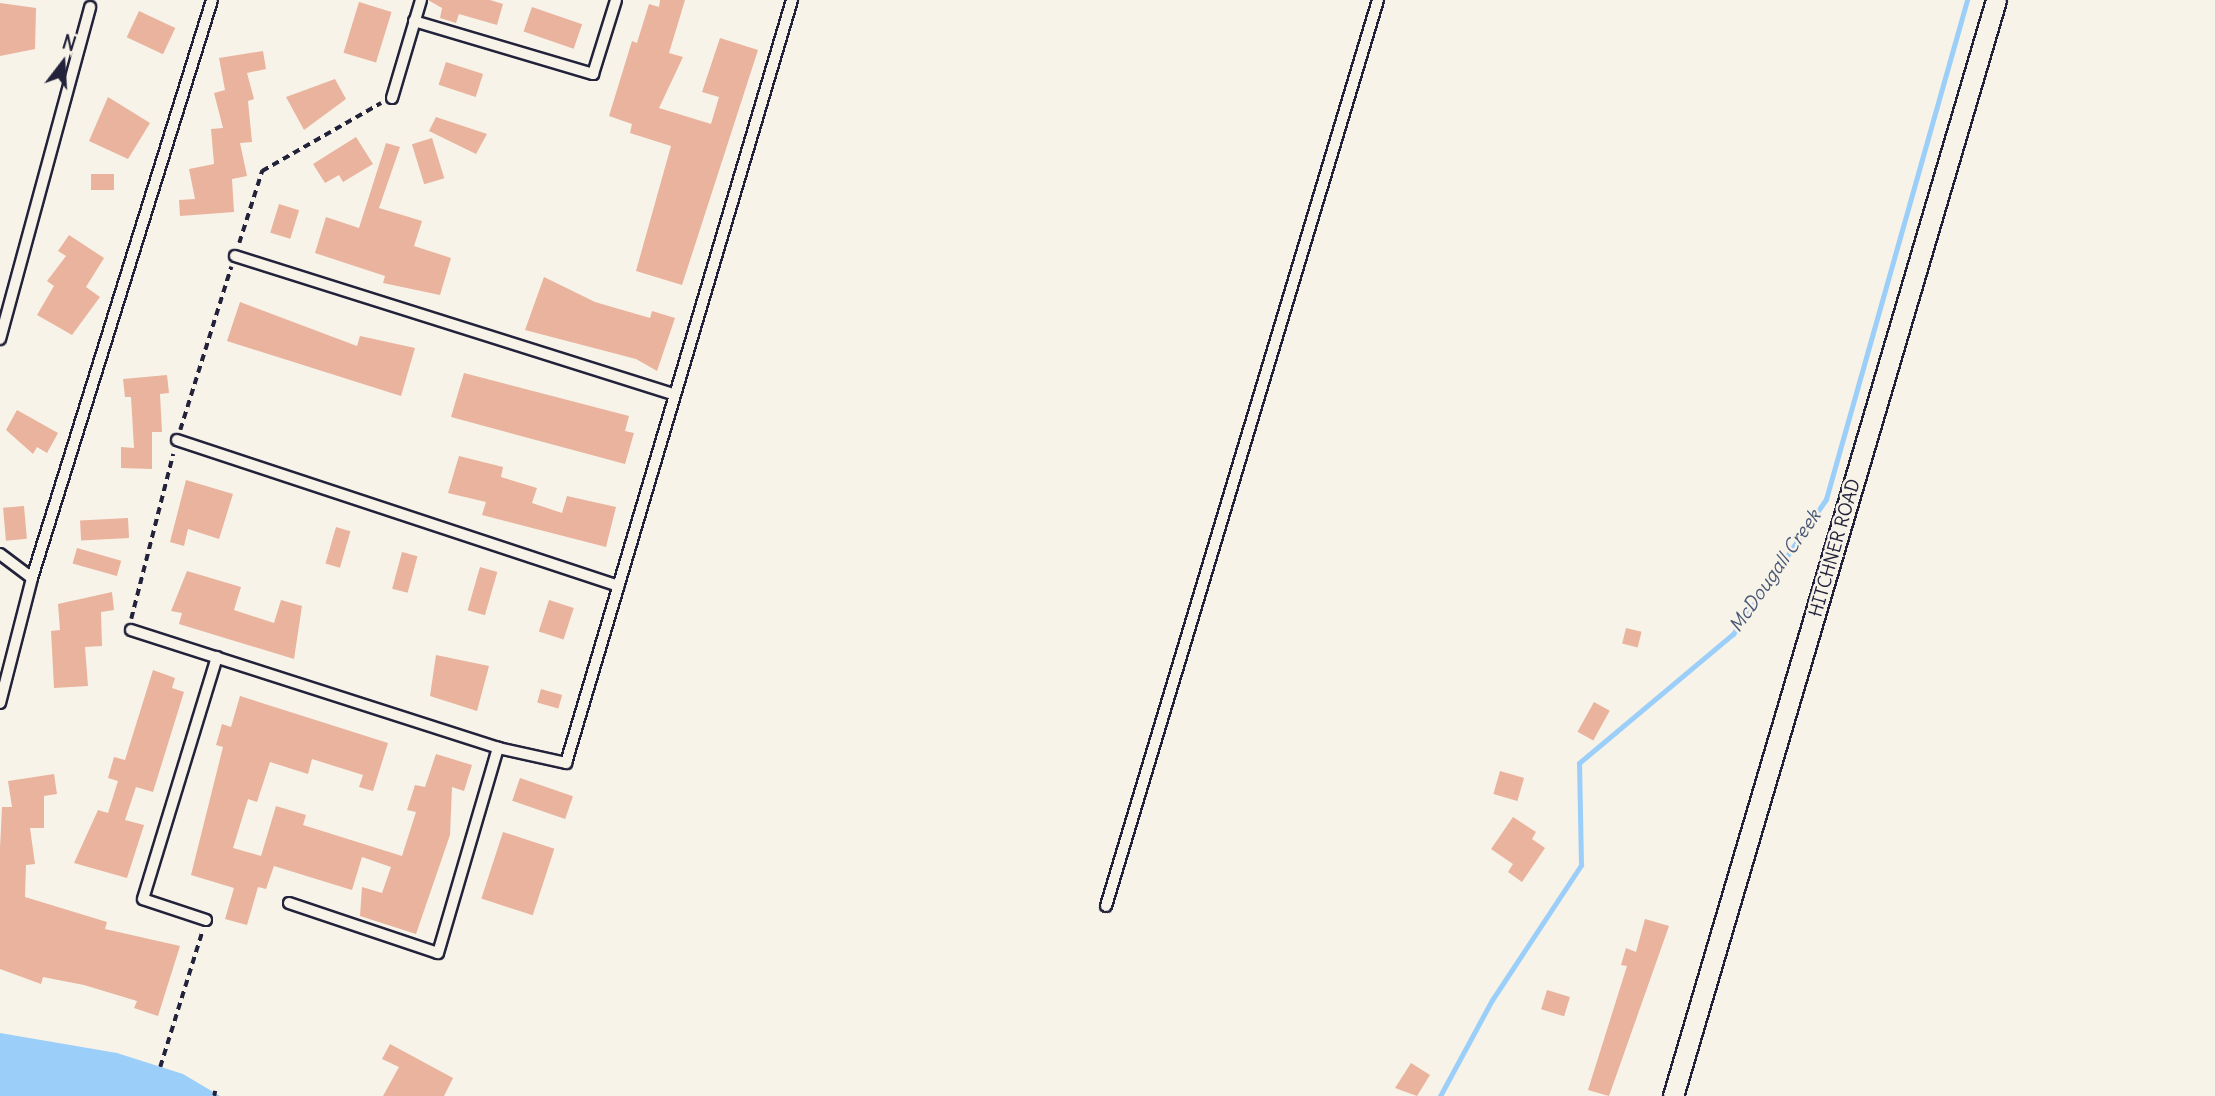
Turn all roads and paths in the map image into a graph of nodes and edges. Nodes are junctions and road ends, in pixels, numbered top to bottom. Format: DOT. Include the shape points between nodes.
graph roads {
  1 [pos="212,0"];
  2 [pos="421,0"];
  3 [pos="616,0"];
  4 [pos="792,0"];
  5 [pos="1378,0"];
  6 [pos="1996,0"];
  7 [pos="90,7"];
  8 [pos="414,21"];
  9 [pos="393,97"];
  10 [pos="235,257"];
  11 [pos="0,339"];
  12 [pos="675,395"];
  13 [pos="177,440"];
  14 [pos="0,554"];
  15 [pos="33,578"];
  16 [pos="618,586"];
  17 [pos="131,630"];
  18 [pos="217,657"];
  19 [pos="0,703"];
  20 [pos="498,748"];
  21 [pos="289,903"];
  22 [pos="1106,906"];
  23 [pos="206,920"];
  24 [pos="160,1067"];
  25 [pos="1672,1096"];
  1 -- 15 [label="lane"];
  2 -- 8 [label="lane"];
  3 -- 8 [label="lane" via="593,74"];
  4 -- 12 [label="lane"];
  5 -- 22 [label="lane"];
  6 -- 25 [label="street, HITCHNER ROAD"];
  7 -- 11 [label="lane"];
  8 -- 9 [label="lane"];
  9 -- 10 [label="path" via="262,171"];
  10 -- 12 [label="lane"];
  10 -- 13 [label="path"];
  12 -- 16 [label="lane"];
  13 -- 16 [label="lane"];
  13 -- 17 [label="path" via="144,551"];
  14 -- 15 [label="lane"];
  15 -- 19 [label="lane"];
  16 -- 20 [label="lane" via="566,763"];
  17 -- 18 [label="lane"];
  18 -- 20 [label="lane"];
  18 -- 23 [label="lane" via="143,899"];
  20 -- 21 [label="lane" via="438,953"];
  23 -- 24 [label="path"];
}
